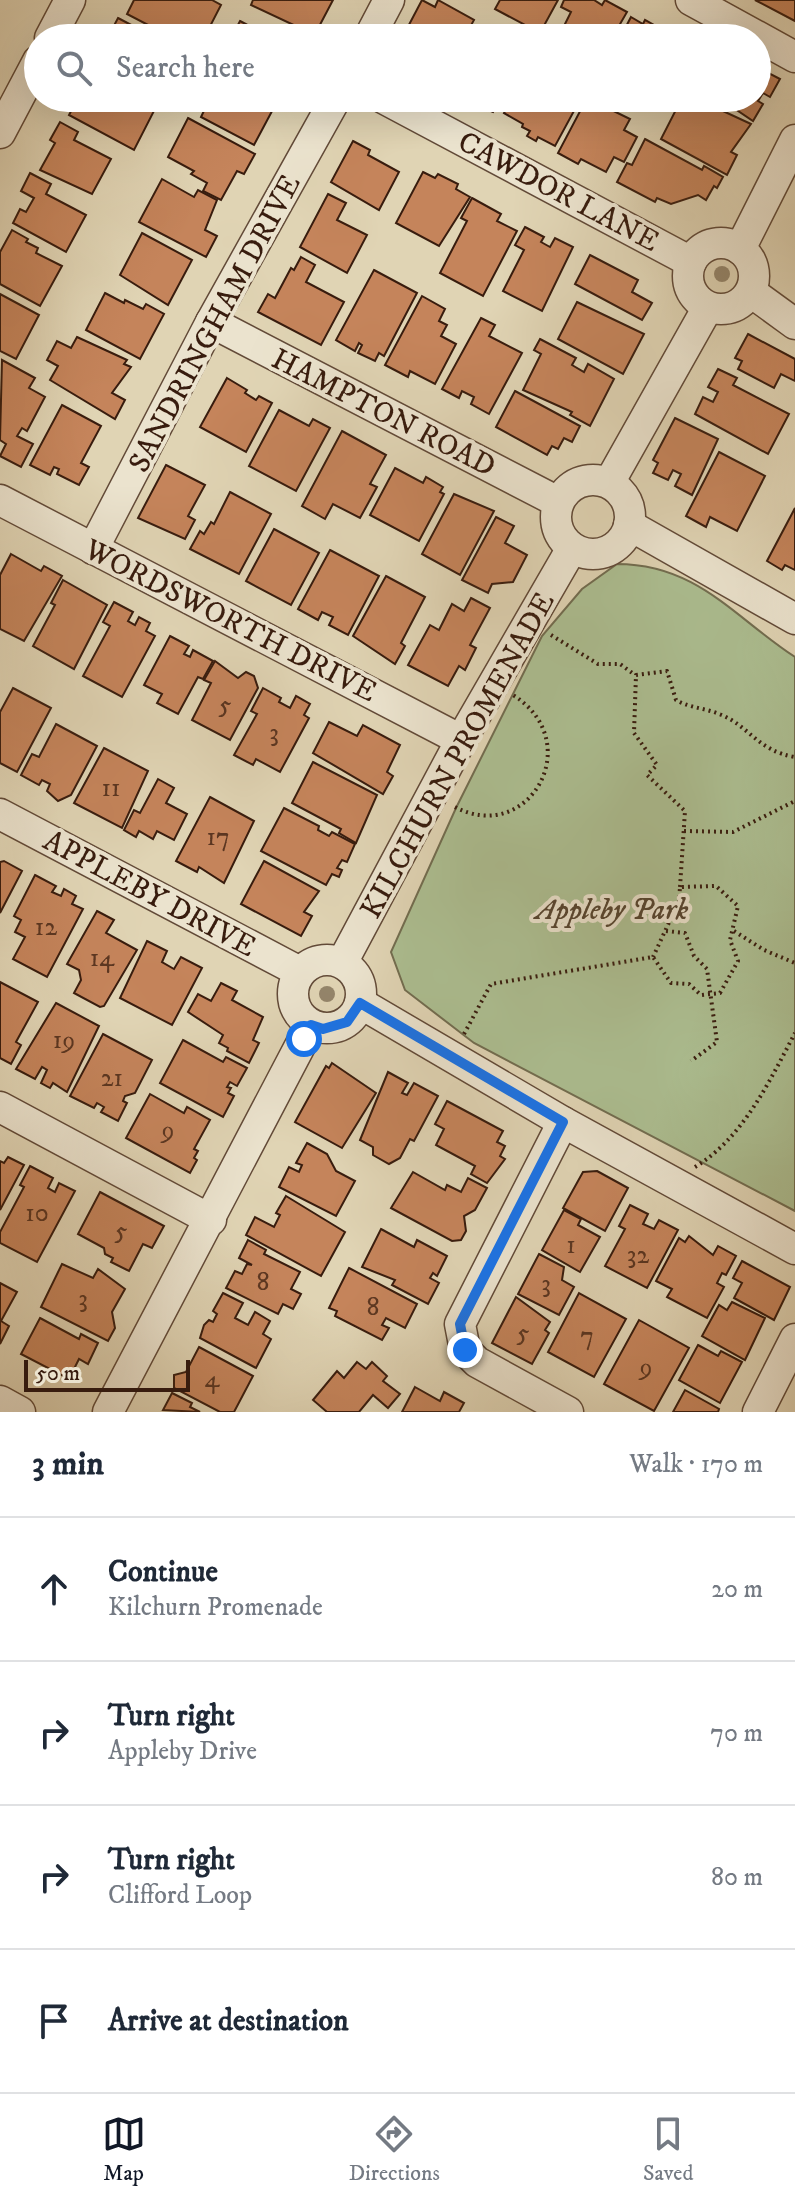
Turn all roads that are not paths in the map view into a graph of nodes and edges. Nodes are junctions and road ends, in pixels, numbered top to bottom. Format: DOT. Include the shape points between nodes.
graph roads {
  1 [pos="70,0"];
  2 [pos="389,0"];
  3 [pos="691,0"];
  4 [pos="57,24"];
  5 [pos="376,24"];
  6 [pos="735,24"];
  7 [pos="771,44"];
  8 [pos="795,57"];
  9 [pos="24,88"];
  10 [pos="328,112"];
  11 [pos="409,112"];
  12 [pos="0,133"];
  13 [pos="795,140"];
  14 [pos="740,249"];
  15 [pos="691,262"];
  16 [pos="751,292"];
  17 [pos="708,307"];
  18 [pos="211,322"];
  19 [pos="795,324"];
  20 [pos="609,483"];
  21 [pos="0,500"];
  22 [pos="558,502"];
  23 [pos="629,525"];
  24 [pos="572,548"];
  25 [pos="93,549"];
  26 [pos="795,619"];
  27 [pos="461,740"];
  28 [pos="0,814"];
  29 [pos="342,963"];
  30 [pos="300,972"];
  31 [pos="360,1003"];
  32 [pos="311,1025"];
  33 [pos="0,1107"];
  34 [pos="563,1122"];
  35 [pos="211,1220"];
  36 [pos="795,1249"];
  37 [pos="795,1339"];
  38 [pos="0,1401"];
  39 [pos="20,1412"];
  40 [pos="108,1412"];
  41 [pos="568,1412"];
  42 [pos="758,1412"];
  1 -- 4 [label="street"];
  2 -- 5 [label="street"];
  3 -- 6 [label="street"];
  7 -- 8 [label="street"];
  9 -- 12 [label="street"];
  10 -- 18 [label="street, SANDRINGHAM DRIVE"];
  11 -- 15 [label="street, CAWDOR LANE"];
  13 -- 14 [label="street"];
  14 -- 15 [label="street" via="719,243"];
  14 -- 16 [label="street" via="753,268"];
  15 -- 17 [label="street" via="692,291"];
  16 -- 17 [label="street" via="734,307"];
  16 -- 19 [label="street"];
  17 -- 20 [label="street"];
  18 -- 22 [label="street, HAMPTON ROAD"];
  18 -- 25 [label="street, SANDRINGHAM DRIVE"];
  20 -- 22 [label="street" via="575,484"];
  20 -- 23 [label="street" via="626,500"];
  21 -- 25 [label="street, WORDSWORTH DRIVE"];
  22 -- 24 [label="street" via="557,526"];
  23 -- 24 [label="street" via="607,552"];
  23 -- 26 [label="street"];
  24 -- 27 [label="street, KILCHURN PROMENADE"];
  25 -- 27 [label="street, WORDSWORTH DRIVE"];
  27 -- 29 [label="street, KILCHURN PROMENADE"];
  28 -- 30 [label="street, APPLEBY DRIVE"];
  29 -- 30 [label="street" via="319,960"];
  29 -- 31 [label="street" via="358,980"];
  30 -- 32 [label="street" via="292,995 295,1008"];
  31 -- 32 [label="street" via="347,1022 335,1028"];
  31 -- 34 [label="street"];
  32 -- 35 [label="street"];
  33 -- 35 [label="street"];
  34 -- 36 [label="street"];
  34 -- 41 [label="street" via="460,1324 465,1350 477,1362"];
  35 -- 40 [label="street"];
  37 -- 42 [label="street"];
  38 -- 39 [label="street"];
}
